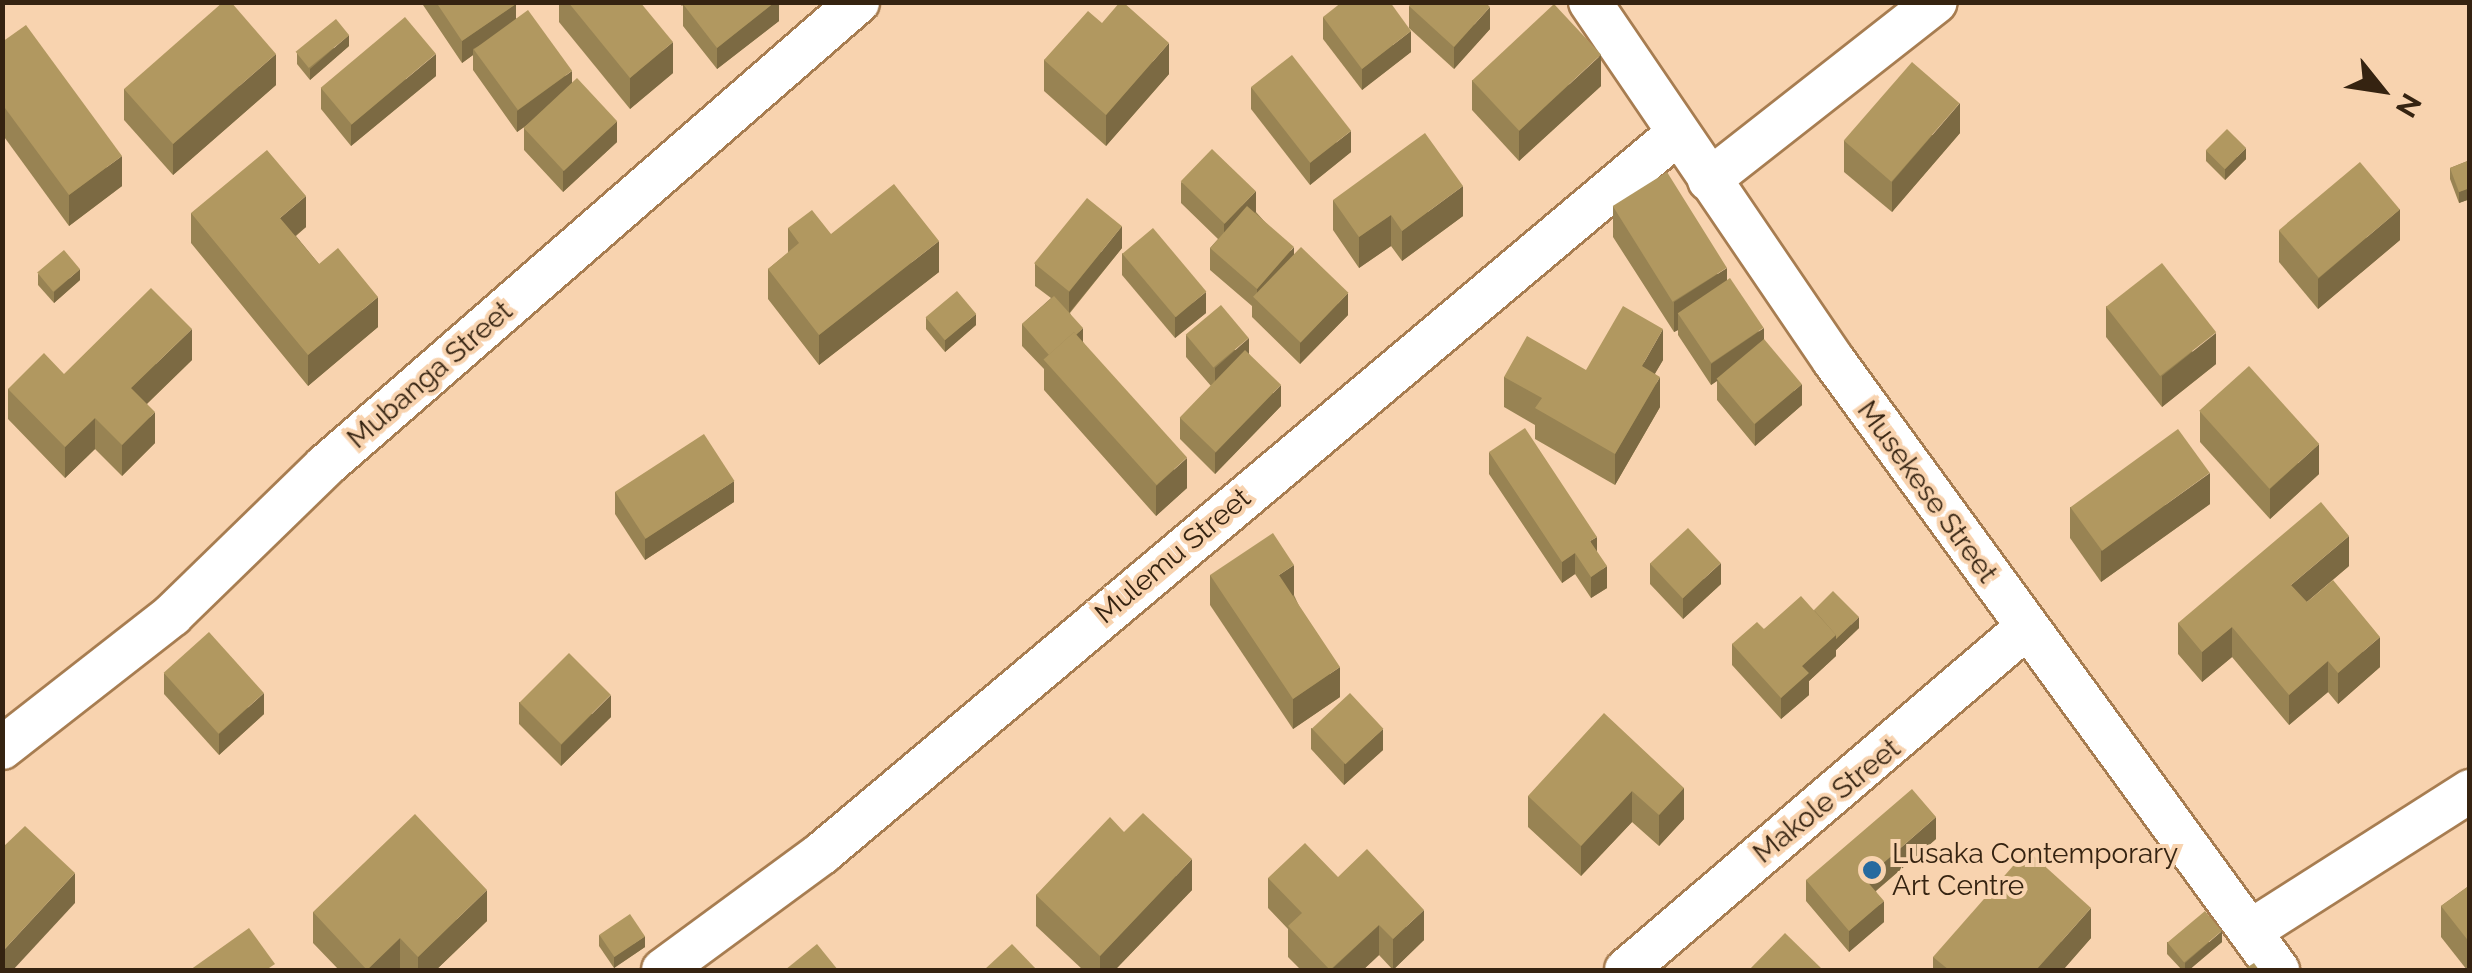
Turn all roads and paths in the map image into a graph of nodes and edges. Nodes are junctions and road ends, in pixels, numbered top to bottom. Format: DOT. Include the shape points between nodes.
graph roads {
  1 [pos="858,2"];
  2 [pos="1590,2"];
  3 [pos="1936,2"];
  4 [pos="1677,134"];
  5 [pos="1710,180"];
  6 [pos="2026,628"];
  7 [pos="2,748"];
  8 [pos="2470,791"];
  9 [pos="2252,930"];
  10 [pos="663,970"];
  11 [pos="1626,970"];
  12 [pos="2278,970"];
  1 -- 7 [label="street, Mubanga Street" via="325,466 172,616"];
  2 -- 4 [label="street, Musekese Street"];
  3 -- 5 [label="street"];
  4 -- 5 [label="street, Musekese Street"];
  4 -- 10 [label="street, Mulemu Street" via="822,853"];
  5 -- 6 [label="street, Musekese Street"];
  6 -- 9 [label="street, Musekese Street" via="2075,684"];
  6 -- 11 [label="street, Makole Street"];
  8 -- 9 [label="street"];
  9 -- 12 [label="street, Musekese Street"];
}
